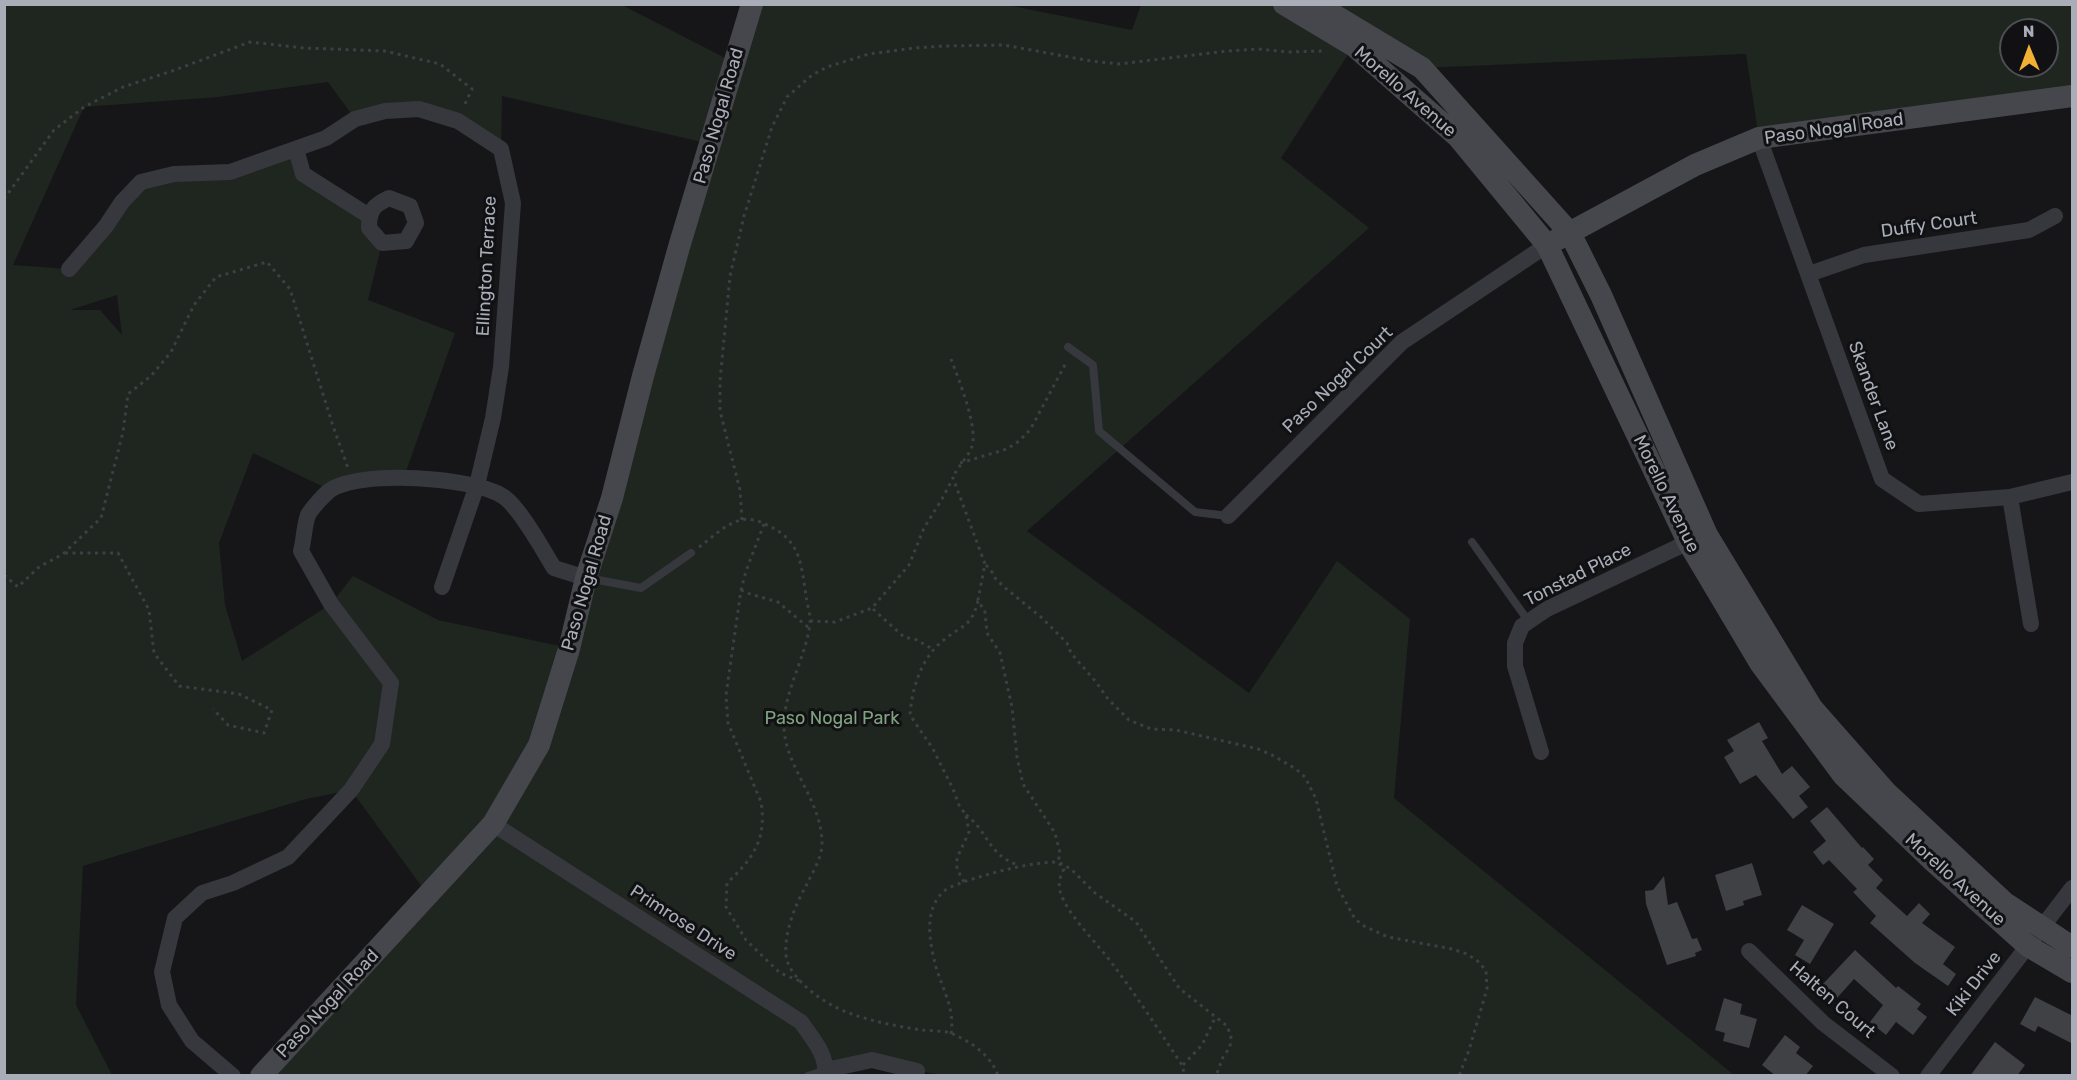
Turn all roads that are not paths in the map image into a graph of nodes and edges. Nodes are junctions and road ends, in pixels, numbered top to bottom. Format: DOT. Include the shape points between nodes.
graph roads {
  1 [pos="752,4"];
  2 [pos="1284,4"];
  3 [pos="1316,4"];
  4 [pos="2073,96"];
  5 [pos="1758,138"];
  6 [pos="296,149"];
  7 [pos="369,216"];
  8 [pos="2055,216"];
  9 [pos="1570,233"];
  10 [pos="1547,245"];
  11 [pos="69,269"];
  12 [pos="1809,274"];
  13 [pos="1071,349"];
  14 [pos="2073,482"];
  15 [pos="477,485"];
  16 [pos="2010,497"];
  17 [pos="1228,516"];
  18 [pos="1697,538"];
  19 [pos="1472,542"];
  20 [pos="691,553"];
  21 [pos="586,578"];
  22 [pos="442,587"];
  23 [pos="1529,622"];
  24 [pos="2031,624"];
  25 [pos="1541,752"];
  26 [pos="493,824"];
  27 [pos="2073,888"];
  28 [pos="2042,928"];
  29 [pos="2028,946"];
  30 [pos="2073,947"];
  31 [pos="1749,951"];
  32 [pos="2073,972"];
  33 [pos="917,1071"];
  34 [pos="825,1073"];
  35 [pos="233,1076"];
  36 [pos="261,1076"];
  37 [pos="808,1076"];
  38 [pos="1892,1076"];
  39 [pos="1928,1076"];
  1 -- 21 [label="street, Paso Nogal Road"];
  2 -- 10 [label="street, Morello Avenue" via="1354,46 1458,137"];
  3 -- 9 [label="street, Morello Avenue" via="1422,68"];
  4 -- 5 [label="street, Paso Nogal Road"];
  5 -- 9 [label="street, Paso Nogal Road" via="1695,165"];
  5 -- 12 [label="street, Skander Lane"];
  6 -- 7 [label="street" via="303,174"];
  6 -- 11 [label="street, Ellington Terrace" via="230,172 174,174 141,182"];
  6 -- 15 [label="street, Ellington Terrace" via="326,138 355,119 385,111 419,109 458,121 501,149 513,202 501,367"];
  8 -- 12 [label="street, Duffy Court" via="2029,230 1864,255"];
  9 -- 10 [label="street, Paso Nogal Road"];
  9 -- 18 [label="street, Morello Avenue" via="1601,295"];
  10 -- 17 [label="street, Paso Nogal Court" via="1402,342"];
  10 -- 18 [label="street, Morello Avenue"];
  12 -- 16 [label="street, Skander Lane" via="1882,479 1919,504"];
  13 -- 17 [label="lane" via="1093,365 1099,431 1195,512"];
  14 -- 16 [label="street, Skander Lane"];
  15 -- 21 [label="street" via="505,497 554,568"];
  15 -- 22 [label="street, Ellington Terrace"];
  15 -- 35 [label="street" via="404,477 353,482 330,490 309,514 301,552 331,604 391,683 382,744 351,790 288,857 202,893 175,918 162,972 169,1005 192,1041"];
  16 -- 24 [label="street"];
  18 -- 23 [label="street, Tonstad Place" via="1547,609"];
  18 -- 28 [label="street, Morello Avenue" via="1812,708 1886,792 2005,903"];
  18 -- 29 [label="street, Morello Avenue" via="1760,663 1843,776"];
  19 -- 23 [label="lane"];
  20 -- 21 [label="lane" via="641,588"];
  21 -- 26 [label="street, Paso Nogal Road" via="539,746"];
  23 -- 25 [label="street, Tonstad Place" via="1522,626 1515,643 1515,666"];
  26 -- 34 [label="street, Primrose Drive" via="801,1022 822,1053"];
  26 -- 36 [label="street, Paso Nogal Road"];
  27 -- 28 [label="street, Kiki Drive"];
  28 -- 29 [label="street, Kiki Drive"];
  28 -- 30 [label="street, Morello Avenue"];
  29 -- 32 [label="street, Morello Avenue"];
  29 -- 39 [label="street, Kiki Drive"];
  31 -- 38 [label="street, Halten Court" via="1823,1023"];
  33 -- 34 [label="street" via="872,1060"];
  34 -- 37 [label="lane"];
}
